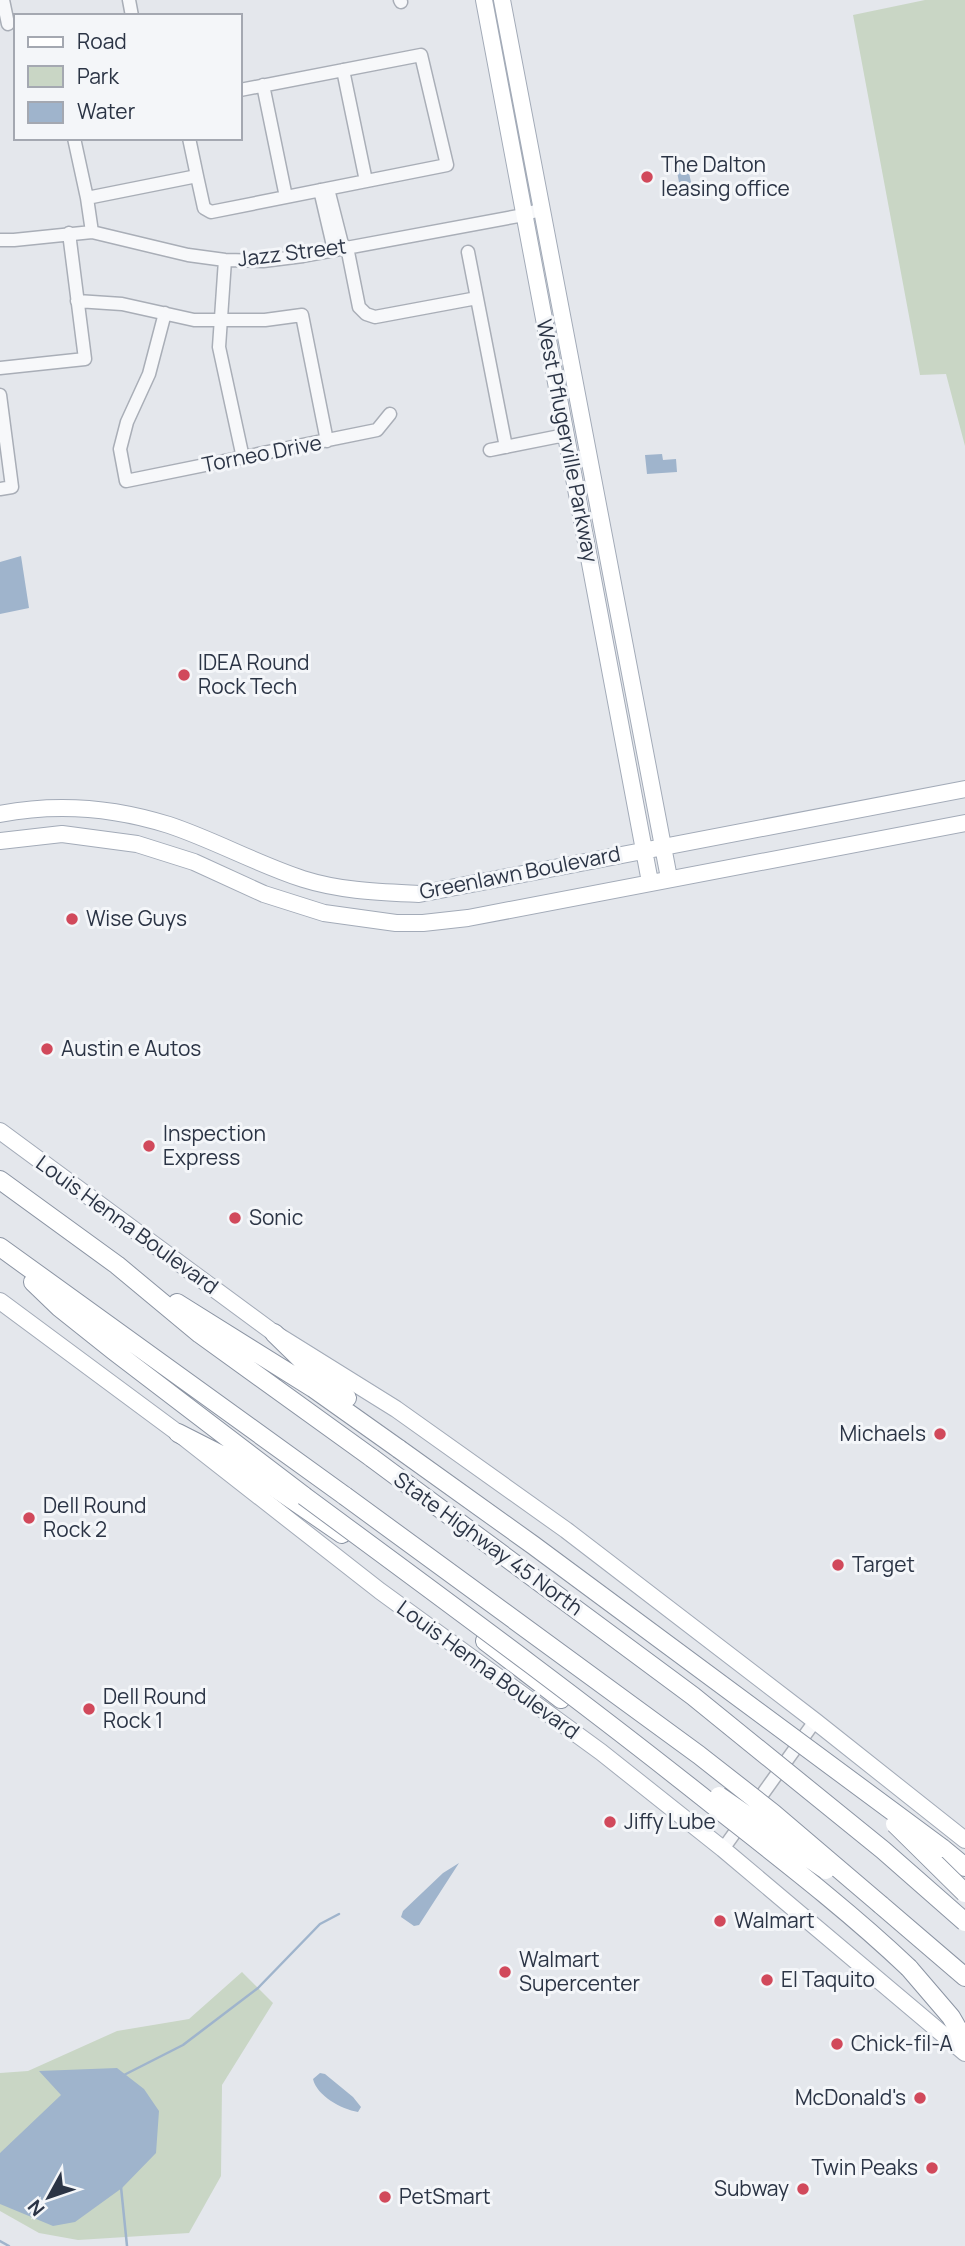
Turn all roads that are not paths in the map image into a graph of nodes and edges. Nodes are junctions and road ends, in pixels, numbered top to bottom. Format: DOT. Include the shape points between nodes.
graph roads {
  1 [pos="3,0"];
  2 [pos="484,0"];
  3 [pos="502,0"];
  4 [pos="8,24"];
  5 [pos="343,70"];
  6 [pos="263,85"];
  7 [pos="242,90"];
  8 [pos="74,140"];
  9 [pos="189,140"];
  10 [pos="197,176"];
  11 [pos="366,181"];
  12 [pos="324,190"];
  13 [pos="286,197"];
  14 [pos="87,198"];
  15 [pos="541,209"];
  16 [pos="524,215"];
  17 [pos="92,232"];
  18 [pos="69,233"];
  19 [pos="0,240"];
  20 [pos="341,248"];
  21 [pos="468,252"];
  22 [pos="225,260"];
  23 [pos="477,298"];
  24 [pos="77,301"];
  25 [pos="165,313"];
  26 [pos="221,321"];
  27 [pos="0,368"];
  28 [pos="0,395"];
  29 [pos="390,414"];
  30 [pos="565,435"];
  31 [pos="327,441"];
  32 [pos="506,447"];
  33 [pos="490,450"];
  34 [pos="243,458"];
  35 [pos="0,489"];
  36 [pos="603,531"];
  37 [pos="584,535"];
  38 [pos="965,789"];
  39 [pos="0,814"];
  40 [pos="965,823"];
  41 [pos="0,842"];
  42 [pos="662,846"];
  43 [pos="644,850"];
  44 [pos="237,852"];
  45 [pos="229,878"];
  46 [pos="669,878"];
  47 [pos="650,882"];
  48 [pos="0,1131"];
  49 [pos="0,1180"];
  50 [pos="0,1249"];
  51 [pos="117,1265"];
  52 [pos="0,1301"];
  53 [pos="274,1333"];
  54 [pos="178,1433"];
  55 [pos="815,1721"];
  56 [pos="965,1840"];
  57 [pos="723,1849"];
  58 [pos="965,1867"];
  59 [pos="965,1893"];
  60 [pos="881,1905"];
  61 [pos="965,1922"];
  62 [pos="965,1977"];
  63 [pos="965,2041"];
  64 [pos="965,2053"];
  1 -- 4 [label="street"];
  2 -- 16 [label="main road, West Pflugerville Parkway"];
  3 -- 15 [label="main road, West Pflugerville Parkway"];
  5 -- 6 [label="street"];
  5 -- 11 [label="street"];
  5 -- 11 [label="street" via="421,55 447,165"];
  6 -- 7 [label="street"];
  6 -- 13 [label="street"];
  8 -- 14 [label="street"];
  9 -- 10 [label="street"];
  10 -- 13 [label="street" via="204,208 211,212"];
  10 -- 14 [label="street"];
  11 -- 12 [label="street"];
  12 -- 13 [label="street"];
  12 -- 20 [label="street"];
  14 -- 17 [label="street"];
  15 -- 16 [label="street, Jazz Street"];
  15 -- 36 [label="main road, West Pflugerville Parkway"];
  16 -- 20 [label="street, Jazz Street"];
  16 -- 30 [label="main road, West Pflugerville Parkway"];
  17 -- 18 [label="street, Jazz Street"];
  17 -- 22 [label="street, Jazz Street"];
  18 -- 19 [label="street, Jazz Street"];
  18 -- 24 [label="street"];
  20 -- 22 [label="street, Jazz Street" via="263,261"];
  20 -- 23 [label="street" via="359,307 366,314 375,317"];
  21 -- 23 [label="street"];
  22 -- 26 [label="street"];
  23 -- 32 [label="street"];
  24 -- 25 [label="street" via="122,303"];
  24 -- 27 [label="street" via="85,359"];
  25 -- 26 [label="street"];
  25 -- 34 [label="street, Torneo Drive" via="149,374 120,449 126,481"];
  26 -- 31 [label="street" via="302,315"];
  26 -- 34 [label="street" via="219,347"];
  28 -- 35 [label="street" via="12,487"];
  29 -- 31 [label="street, Torneo Drive" via="377,430"];
  30 -- 32 [label="street"];
  30 -- 37 [label="main road, West Pflugerville Parkway"];
  31 -- 34 [label="street, Torneo Drive"];
  32 -- 33 [label="street"];
  36 -- 37 [label="main road"];
  36 -- 42 [label="main road, West Pflugerville Parkway"];
  37 -- 43 [label="main road, West Pflugerville Parkway"];
  38 -- 42 [label="main road, Greenlawn Boulevard"];
  39 -- 44 [label="main road, Greenlawn Boulevard" via="82,808 169,826"];
  40 -- 46 [label="main road, Greenlawn Boulevard"];
  41 -- 45 [label="main road, Greenlawn Boulevard" via="62,834 137,844"];
  42 -- 43 [label="main road, Greenlawn Boulevard"];
  42 -- 46 [label="main road, West Pflugerville Parkway"];
  43 -- 44 [label="main road, Greenlawn Boulevard" via="419,894 348,891 303,879"];
  43 -- 47 [label="main road, West Pflugerville Parkway"];
  44 -- 45 [label="main road"];
  45 -- 47 [label="main road, Greenlawn Boulevard" via="324,913 409,923 468,918"];
  46 -- 47 [label="main road, Greenlawn Boulevard"];
  48 -- 53 [label="main road, Louis Henna Boulevard"];
  49 -- 51 [label="highway, State Highway 45 North"];
  50 -- 60 [label="highway, bridge" via="699,1755"];
  50 -- 63 [label="highway, bridge" via="60,1308 651,1755 824,1893 909,1968"];
  51 -- 58 [label="highway, bridge" via="313,1388 399,1449"];
  51 -- 61 [label="highway, State Highway 45 North, bridge" via="200,1334 693,1696"];
  52 -- 54 [label="main road, Louis Henna Boulevard"];
  53 -- 55 [label="main road, Louis Henna Boulevard" via="396,1409 566,1530"];
  53 -- 59 [label="highway, bridge" via="317,1375 626,1608 869,1800"];
  54 -- 57 [label="main road, Louis Henna Boulevard"];
  54 -- 60 [label="highway, bridge" via="243,1466 404,1578 561,1699 673,1765"];
  55 -- 56 [label="main road, Louis Henna Boulevard"];
  55 -- 57 [label="street"];
  57 -- 64 [label="main road, Louis Henna Boulevard"];
  60 -- 62 [label="highway"];
}
